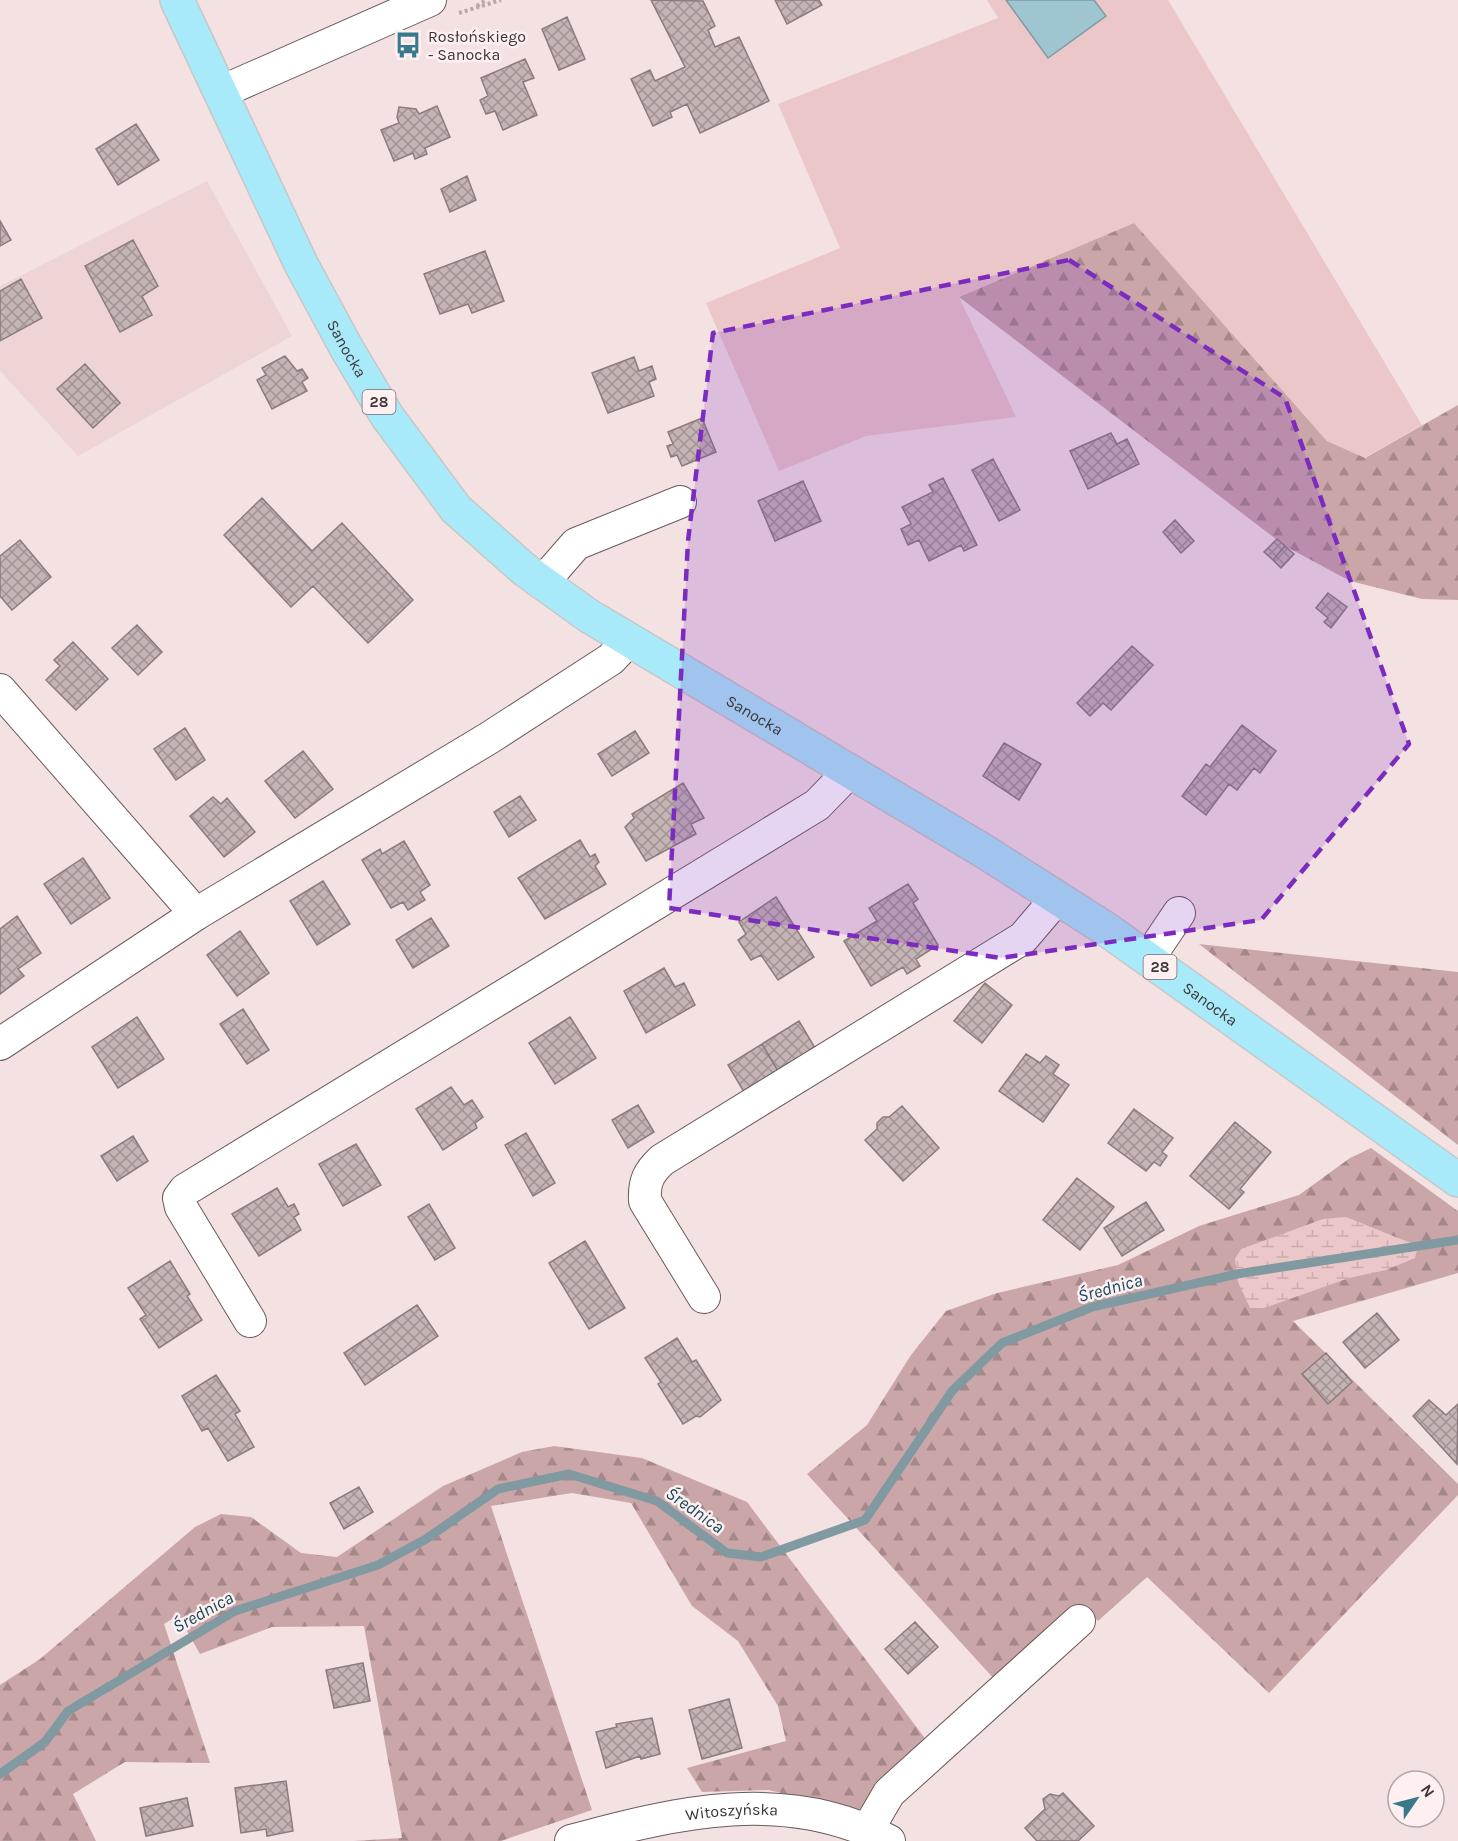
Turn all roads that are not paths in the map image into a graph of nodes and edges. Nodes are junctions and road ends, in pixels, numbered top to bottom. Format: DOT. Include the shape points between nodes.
graph roads {
  1 [pos="177,0"];
  2 [pos="440,7"];
  3 [pos="221,92"];
  4 [pos="680,502"];
  5 [pos="542,583"];
  6 [pos="629,640"];
  7 [pos="0,690"];
  8 [pos="850,771"];
  9 [pos="1057,898"];
  10 [pos="196,914"];
  11 [pos="1179,914"];
  12 [pos="1148,959"];
  13 [pos="0,1044"];
  14 [pos="1458,1180"];
  15 [pos="704,1297"];
  16 [pos="250,1322"];
  17 [pos="1079,1621"];
  18 [pos="879,1835"];
  19 [pos="571,1841"];
  1 -- 3 [label="main road, 28"];
  2 -- 3 [label="street"];
  3 -- 5 [label="main road, Sanocka / 28" via="301,264 387,416 456,509"];
  4 -- 5 [label="street" via="576,544"];
  5 -- 6 [label="main road, Sanocka / 28"];
  6 -- 8 [label="main road, Sanocka / 28"];
  6 -- 10 [label="street" via="611,659 431,775"];
  7 -- 10 [label="street"];
  8 -- 9 [label="main road, Sanocka / 28"];
  8 -- 16 [label="street" via="817,805 185,1190 179,1198 181,1207"];
  9 -- 12 [label="main road, Sanocka / 28"];
  9 -- 15 [label="street" via="1023,938 650,1171 644,1185 645,1201"];
  10 -- 13 [label="street"];
  11 -- 12 [label="street"];
  12 -- 14 [label="main road, Sanocka / 28"];
  17 -- 18 [label="street" via="889,1793"];
  18 -- 19 [label="street, Witoszyńska" via="823,1816 769,1807 720,1808 653,1819"];
}
